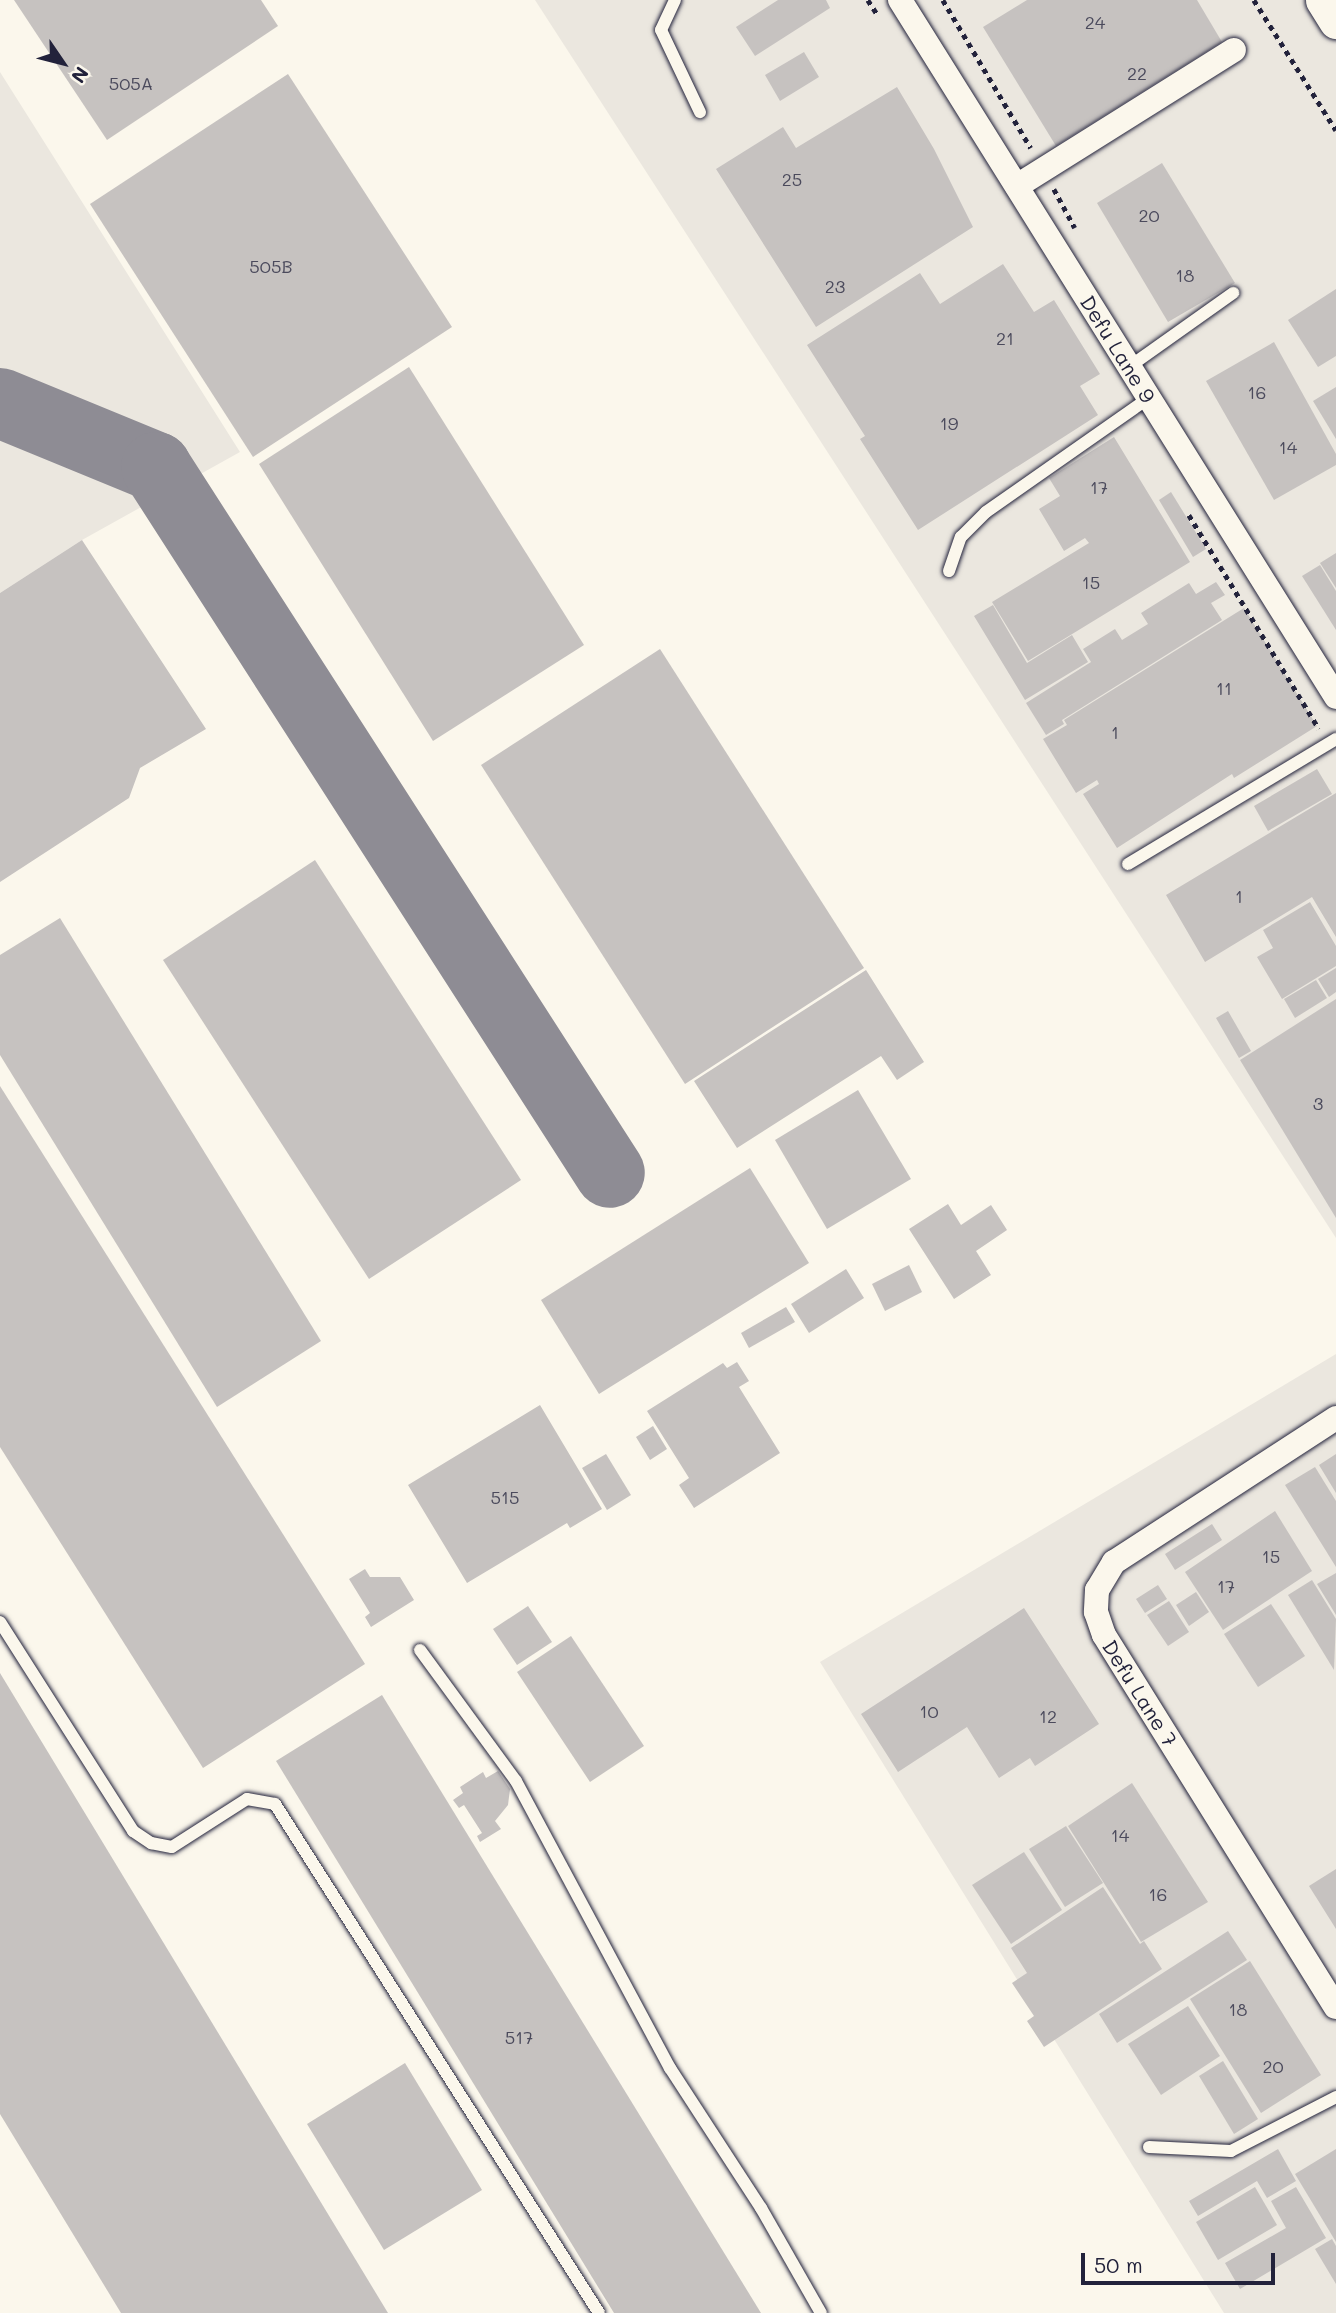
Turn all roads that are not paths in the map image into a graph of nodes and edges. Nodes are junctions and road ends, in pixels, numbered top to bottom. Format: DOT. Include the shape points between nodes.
graph roads {
  1 [pos="675,0"];
  2 [pos="900,0"];
  3 [pos="1323,0"];
  4 [pos="1336,21"];
  5 [pos="1234,50"];
  6 [pos="700,112"];
  7 [pos="1017,186"];
  8 [pos="1233,293"];
  9 [pos="1129,367"];
  10 [pos="1149,398"];
  11 [pos="950,571"];
  12 [pos="1336,698"];
  13 [pos="1336,739"];
  14 [pos="1128,864"];
  15 [pos="1336,1418"];
  16 [pos="0,1622"];
  17 [pos="420,1650"];
  18 [pos="1336,2007"];
  19 [pos="1336,2097"];
  20 [pos="1149,2147"];
  21 [pos="598,2313"];
  22 [pos="821,2313"];
  1 -- 6 [label="lane" via="661,30"];
  2 -- 7 [label="street, Defu Lane 9"];
  3 -- 4 [label="main road"];
  5 -- 7 [label="street"];
  7 -- 9 [label="street, Defu Lane 9"];
  8 -- 9 [label="lane"];
  9 -- 10 [label="street, Defu Lane 9"];
  10 -- 11 [label="lane" via="986,512 961,537"];
  10 -- 12 [label="street, Defu Lane 9"];
  13 -- 14 [label="lane"];
  15 -- 18 [label="street, Defu Lane 7" via="1114,1562 1097,1590 1096,1612 1104,1635"];
  16 -- 21 [label="lane" via="133,1830 151,1843 172,1847 247,1799 275,1804"];
  17 -- 22 [label="lane" via="516,1781 670,2068 761,2208"];
  19 -- 20 [label="lane" via="1231,2151"];
}
